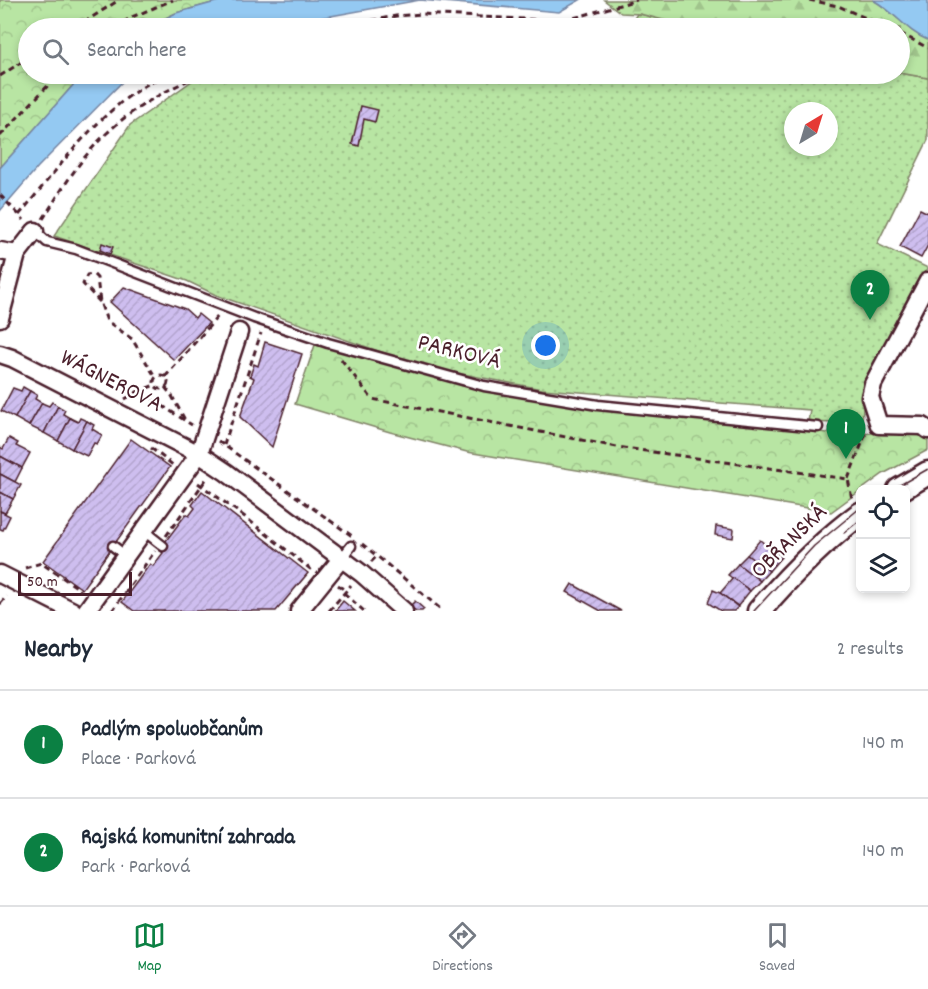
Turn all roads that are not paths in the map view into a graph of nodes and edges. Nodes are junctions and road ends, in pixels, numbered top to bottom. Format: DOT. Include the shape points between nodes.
graph roads {
  1 [pos="35,231"];
  2 [pos="0,251"];
  3 [pos="17,254"];
  4 [pos="928,281"];
  5 [pos="0,318"];
  6 [pos="239,332"];
  7 [pos="0,354"];
  8 [pos="818,427"];
  9 [pos="928,430"];
  10 [pos="200,454"];
  11 [pos="928,473"];
  12 [pos="906,485"];
  13 [pos="856,506"];
  14 [pos="144,531"];
  15 [pos="163,546"];
  16 [pos="346,553"];
  17 [pos="5,583"];
  18 [pos="90,605"];
  19 [pos="73,611"];
  20 [pos="299,611"];
  21 [pos="404,611"];
  22 [pos="759,611"];
  1 -- 3 [label="street"];
  1 -- 8 [label="lane, PARKOVÁ" via="47,242 76,249 328,343 484,386 598,405"];
  2 -- 3 [label="street"];
  3 -- 5 [label="street"];
  4 -- 9 [label="street" via="873,384 870,397 874,426 923,426"];
  6 -- 10 [label="street"];
  7 -- 10 [label="street, WÁGNEROVA"];
  10 -- 14 [label="street" via="177,474"];
  10 -- 16 [label="street, WÁGNEROVA"];
  11 -- 12 [label="main road"];
  13 -- 22 [label="main road, OBŘANSKÁ"];
  14 -- 15 [label="lane"];
  14 -- 18 [label="street" via="119,551"];
  16 -- 20 [label="street"];
  16 -- 21 [label="street, WÁGNEROVA" via="361,573"];
  17 -- 19 [label="street"];
}
